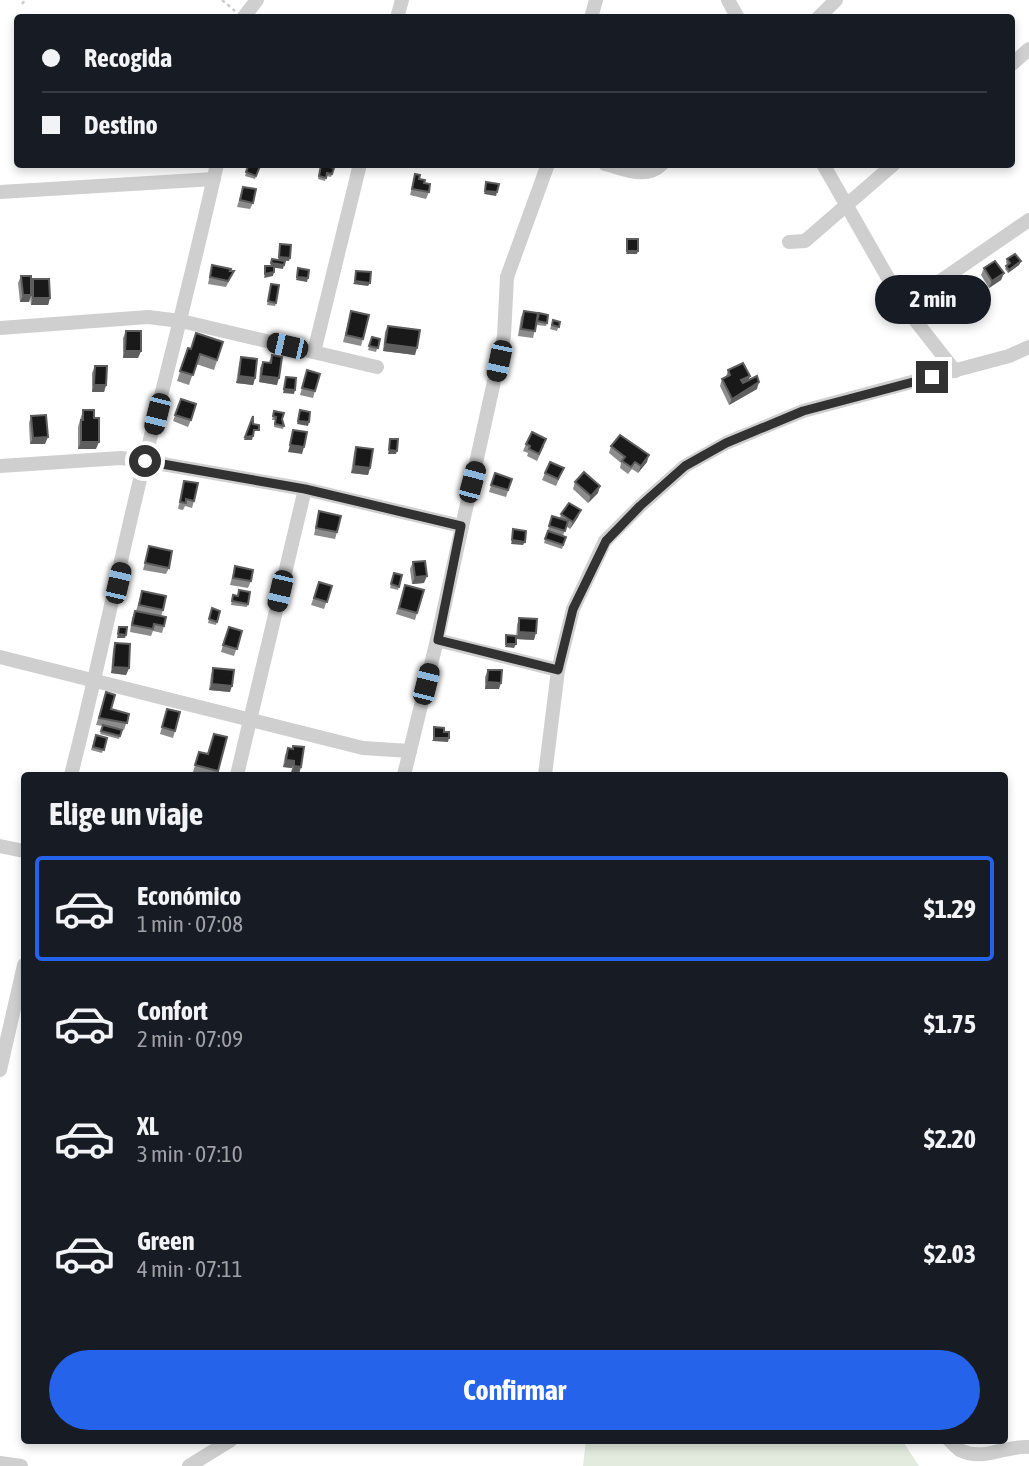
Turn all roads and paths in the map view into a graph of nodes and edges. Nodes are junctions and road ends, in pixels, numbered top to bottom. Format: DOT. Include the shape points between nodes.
graph roads {
  1 [pos="25,0"];
  2 [pos="257,0"];
  3 [pos="836,0"];
  4 [pos="22,5"];
  5 [pos="246,14"];
  6 [pos="822,14"];
  7 [pos="1029,49"];
  8 [pos="1015,61"];
  9 [pos="359,168"];
  10 [pos="547,168"];
  11 [pos="620,168"];
  12 [pos="658,168"];
  13 [pos="825,168"];
  14 [pos="889,168"];
  15 [pos="216,172"];
  16 [pos="0,191"];
  17 [pos="846,206"];
  18 [pos="1029,220"];
  19 [pos="789,242"];
  20 [pos="904,306"];
  21 [pos="181,321"];
  22 [pos="0,328"];
  23 [pos="1029,347"];
  24 [pos="314,352"];
  25 [pos="377,367"];
  26 [pos="955,371"];
  27 [pos="145,461"];
  28 [pos="0,466"];
  29 [pos="305,489"];
  30 [pos="461,526"];
  31 [pos="438,640"];
  32 [pos="0,657"];
  33 [pos="558,670"];
  34 [pos="96,680"];
  35 [pos="249,719"];
  36 [pos="410,751"];
  37 [pos="72,772"];
  38 [pos="238,772"];
  39 [pos="405,772"];
  40 [pos="545,772"];
  41 [pos="0,846"];
  42 [pos="21,851"];
  43 [pos="21,978"];
  44 [pos="0,1070"];
  45 [pos="225,1444"];
  46 [pos="952,1444"];
  47 [pos="1029,1447"];
  48 [pos="964,1459"];
  49 [pos="0,1462"];
  50 [pos="21,1466"];
  51 [pos="189,1466"];
  1 -- 4 [label="path"];
  2 -- 5 [label="street"];
  3 -- 6 [label="street"];
  7 -- 8 [label="street"];
  9 -- 24 [label="street"];
  10 -- 30 [label="street" via="508,277 504,336"];
  11 -- 12 [label="street" via="639,173"];
  13 -- 17 [label="street"];
  14 -- 17 [label="street"];
  15 -- 16 [label="street"];
  15 -- 21 [label="street"];
  17 -- 19 [label="street" via="805,241"];
  17 -- 20 [label="street"];
  18 -- 20 [label="street"];
  20 -- 26 [label="street"];
  21 -- 22 [label="street" via="148,317"];
  21 -- 24 [label="street"];
  21 -- 27 [label="street"];
  23 -- 26 [label="street"];
  24 -- 25 [label="street"];
  26 -- 33 [label="street" via="803,411 726,443 685,466 606,541 573,609"];
  27 -- 28 [label="street" via="121,458"];
  27 -- 29 [label="street"];
  27 -- 34 [label="street"];
  29 -- 30 [label="street"];
  29 -- 35 [label="street"];
  30 -- 31 [label="street"];
  31 -- 33 [label="street"];
  31 -- 36 [label="street"];
  32 -- 34 [label="street"];
  33 -- 40 [label="street"];
  34 -- 35 [label="street"];
  34 -- 37 [label="street"];
  35 -- 36 [label="street" via="363,748"];
  35 -- 38 [label="street"];
  36 -- 39 [label="street"];
  41 -- 42 [label="street"];
  43 -- 44 [label="street"];
  45 -- 51 [label="street"];
  46 -- 48 [label="street"];
  47 -- 48 [label="street"];
  49 -- 50 [label="street"];
}
